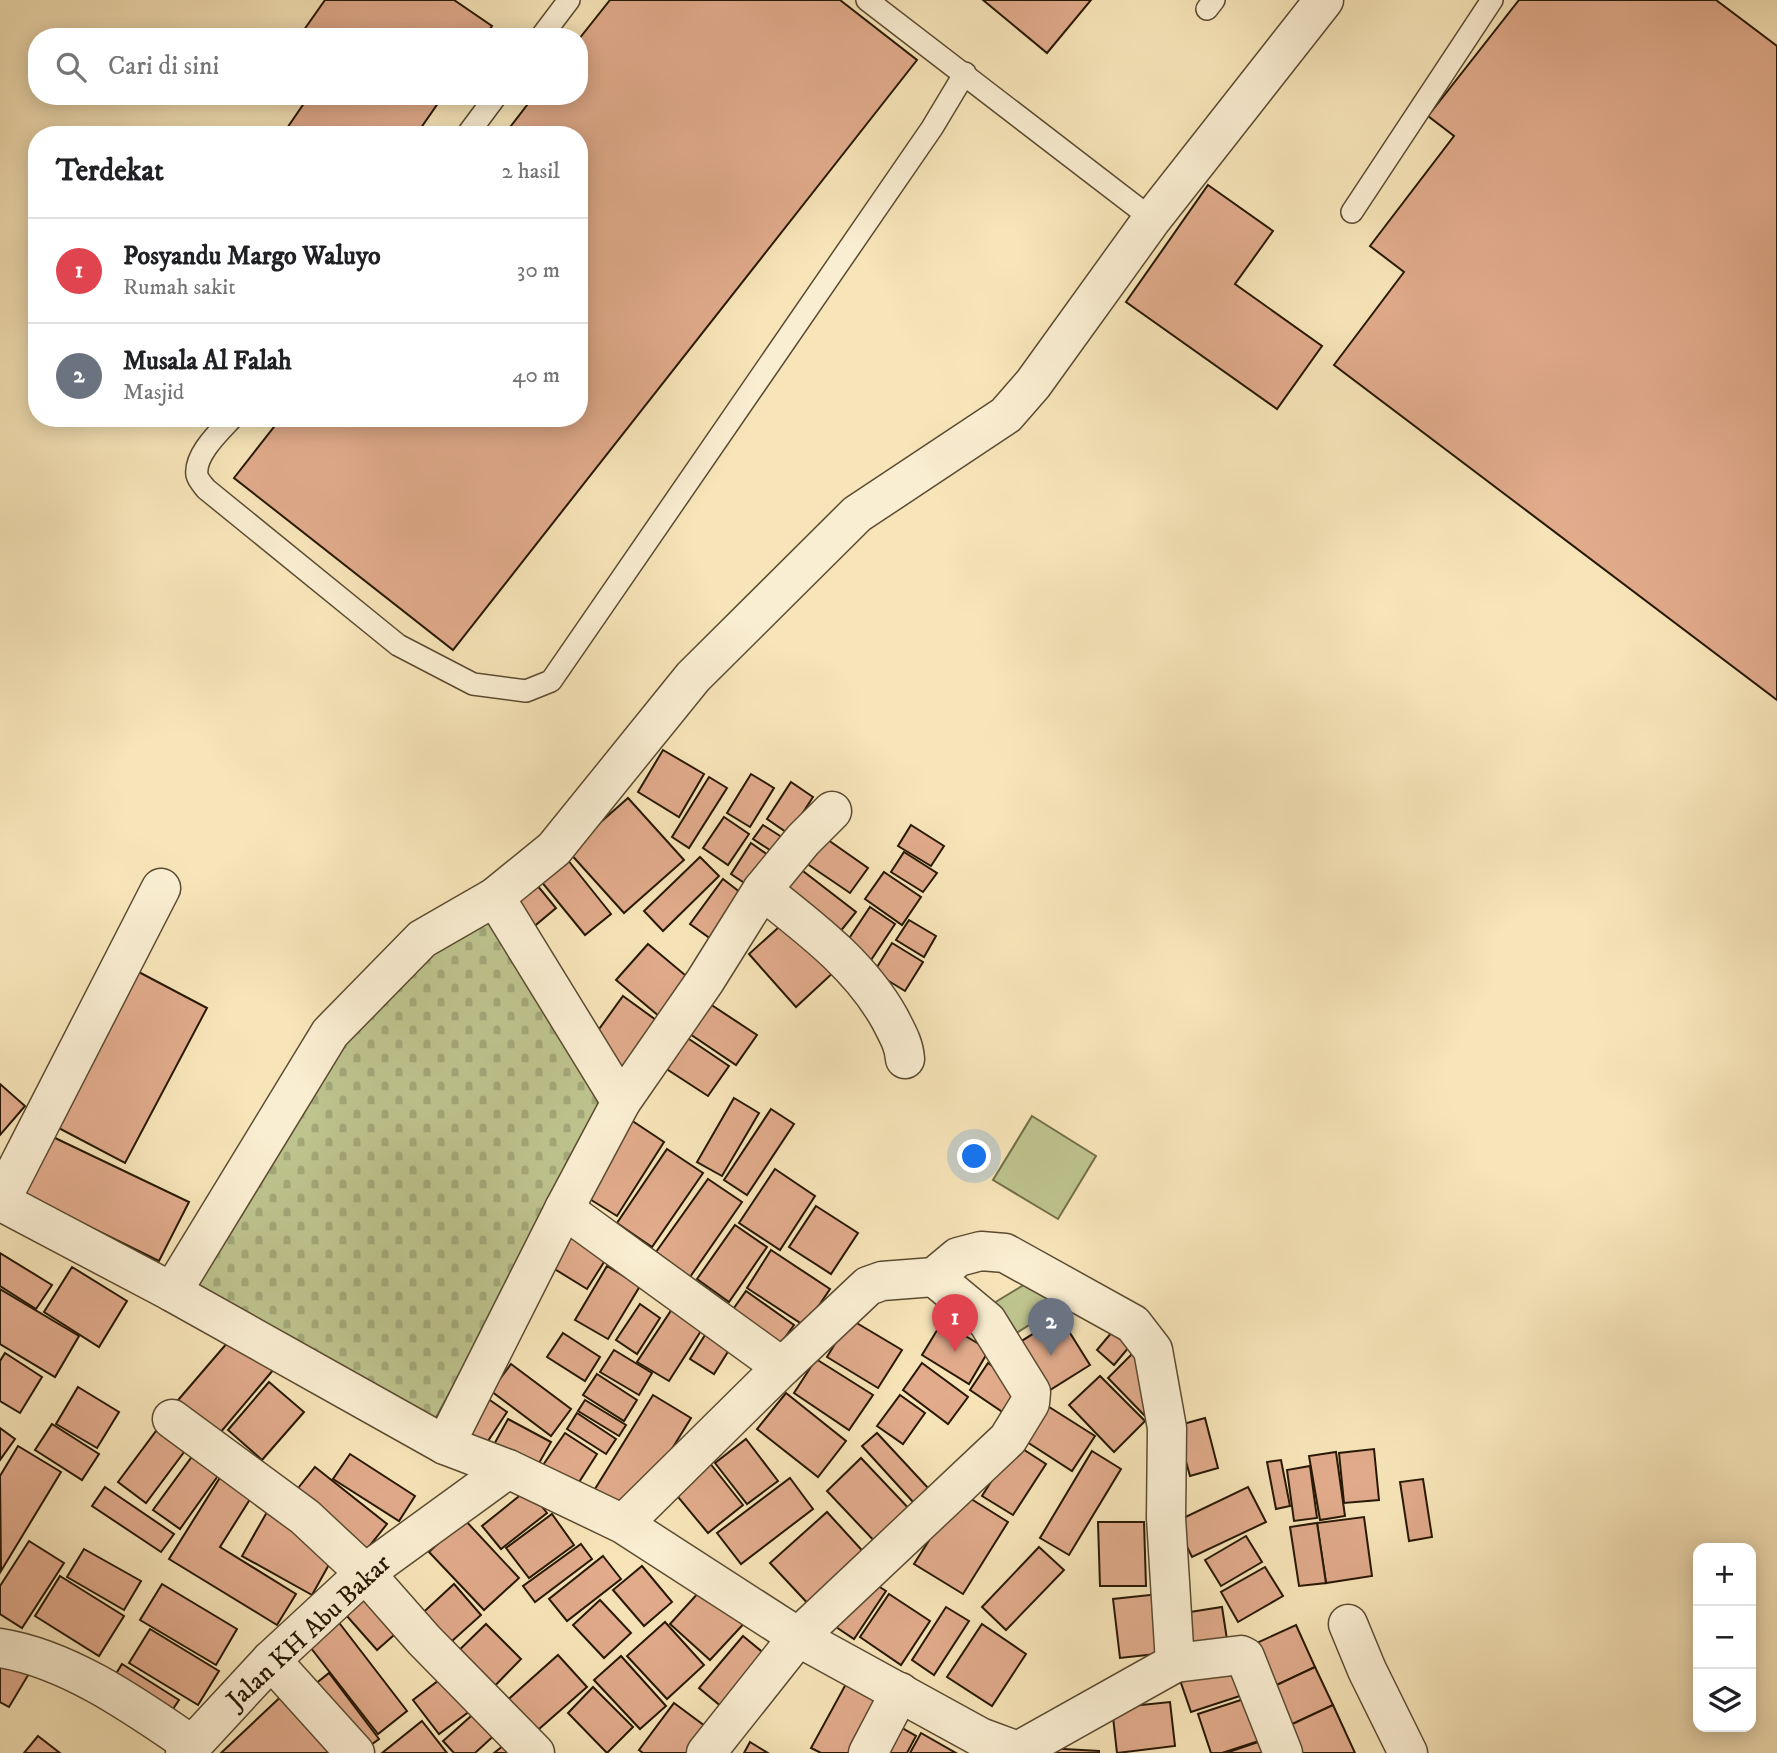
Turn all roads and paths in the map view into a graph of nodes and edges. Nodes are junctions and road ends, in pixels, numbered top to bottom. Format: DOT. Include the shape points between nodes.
graph roads {
  1 [pos="569,0"];
  2 [pos="867,0"];
  3 [pos="1324,0"];
  4 [pos="1492,0"];
  5 [pos="548,28"];
  6 [pos="965,73"];
  7 [pos="489,105"];
  8 [pos="474,126"];
  9 [pos="1352,212"];
  10 [pos="1152,219"];
  11 [pos="224,427"];
  12 [pos="832,811"];
  13 [pos="161,887"];
  14 [pos="762,890"];
  15 [pos="495,897"];
  16 [pos="905,1059"];
  17 [pos="621,1102"];
  18 [pos="0,1202"];
  19 [pos="564,1209"];
  20 [pos="934,1277"];
  21 [pos="172,1292"];
  22 [pos="782,1367"];
  23 [pos="172,1419"];
  24 [pos="445,1445"];
  25 [pos="508,1469"];
  26 [pos="623,1524"];
  27 [pos="365,1573"];
  28 [pos="1348,1624"];
  29 [pos="798,1637"];
  30 [pos="0,1648"];
  31 [pos="271,1660"];
  32 [pos="1175,1663"];
  33 [pos="900,1692"];
  34 [pos="188,1749"];
  35 [pos="355,1753"];
  36 [pos="535,1753"];
  37 [pos="706,1753"];
  38 [pos="868,1753"];
  39 [pos="1283,1753"];
  40 [pos="1408,1753"];
  1 -- 5 [label="lane"];
  2 -- 6 [label="lane"];
  3 -- 10 [label="street"];
  4 -- 9 [label="lane"];
  6 -- 10 [label="lane"];
  6 -- 11 [label="lane" via="932,128 551,681 526,691 473,684 398,645 206,489 197,467"];
  7 -- 8 [label="lane"];
  10 -- 15 [label="street" via="1006,415 857,514 693,677 554,849"];
  12 -- 14 [label="street"];
  13 -- 18 [label="street"];
  14 -- 16 [label="street" via="829,944 876,993 902,1041"];
  14 -- 17 [label="street"];
  15 -- 17 [label="street"];
  15 -- 21 [label="street" via="422,939 330,1033"];
  17 -- 19 [label="street"];
  18 -- 21 [label="street"];
  19 -- 22 [label="street"];
  19 -- 24 [label="street"];
  20 -- 22 [label="street" via="868,1286"];
  20 -- 29 [label="street" via="987,1321 1031,1392 1030,1403 1008,1439"];
  20 -- 32 [label="street" via="958,1256 981,1251 1005,1253 1133,1324 1153,1350 1167,1428 1166,1518"];
  21 -- 24 [label="street"];
  22 -- 26 [label="street"];
  23 -- 27 [label="street" via="305,1517"];
  24 -- 25 [label="street"];
  25 -- 26 [label="street"];
  25 -- 27 [label="street, Jalan KH Abu Bakar"];
  26 -- 29 [label="street"];
  27 -- 31 [label="street, Jalan KH Abu Bakar"];
  27 -- 36 [label="street"];
  28 -- 40 [label="street"];
  29 -- 33 [label="street"];
  29 -- 37 [label="street"];
  30 -- 34 [label="street" via="64,1667 143,1712"];
  31 -- 34 [label="street, Jalan KH Abu Bakar"];
  31 -- 35 [label="street"];
  32 -- 33 [label="street" via="1018,1751 980,1737"];
  32 -- 39 [label="street" via="1245,1657"];
  33 -- 38 [label="street"];
}
